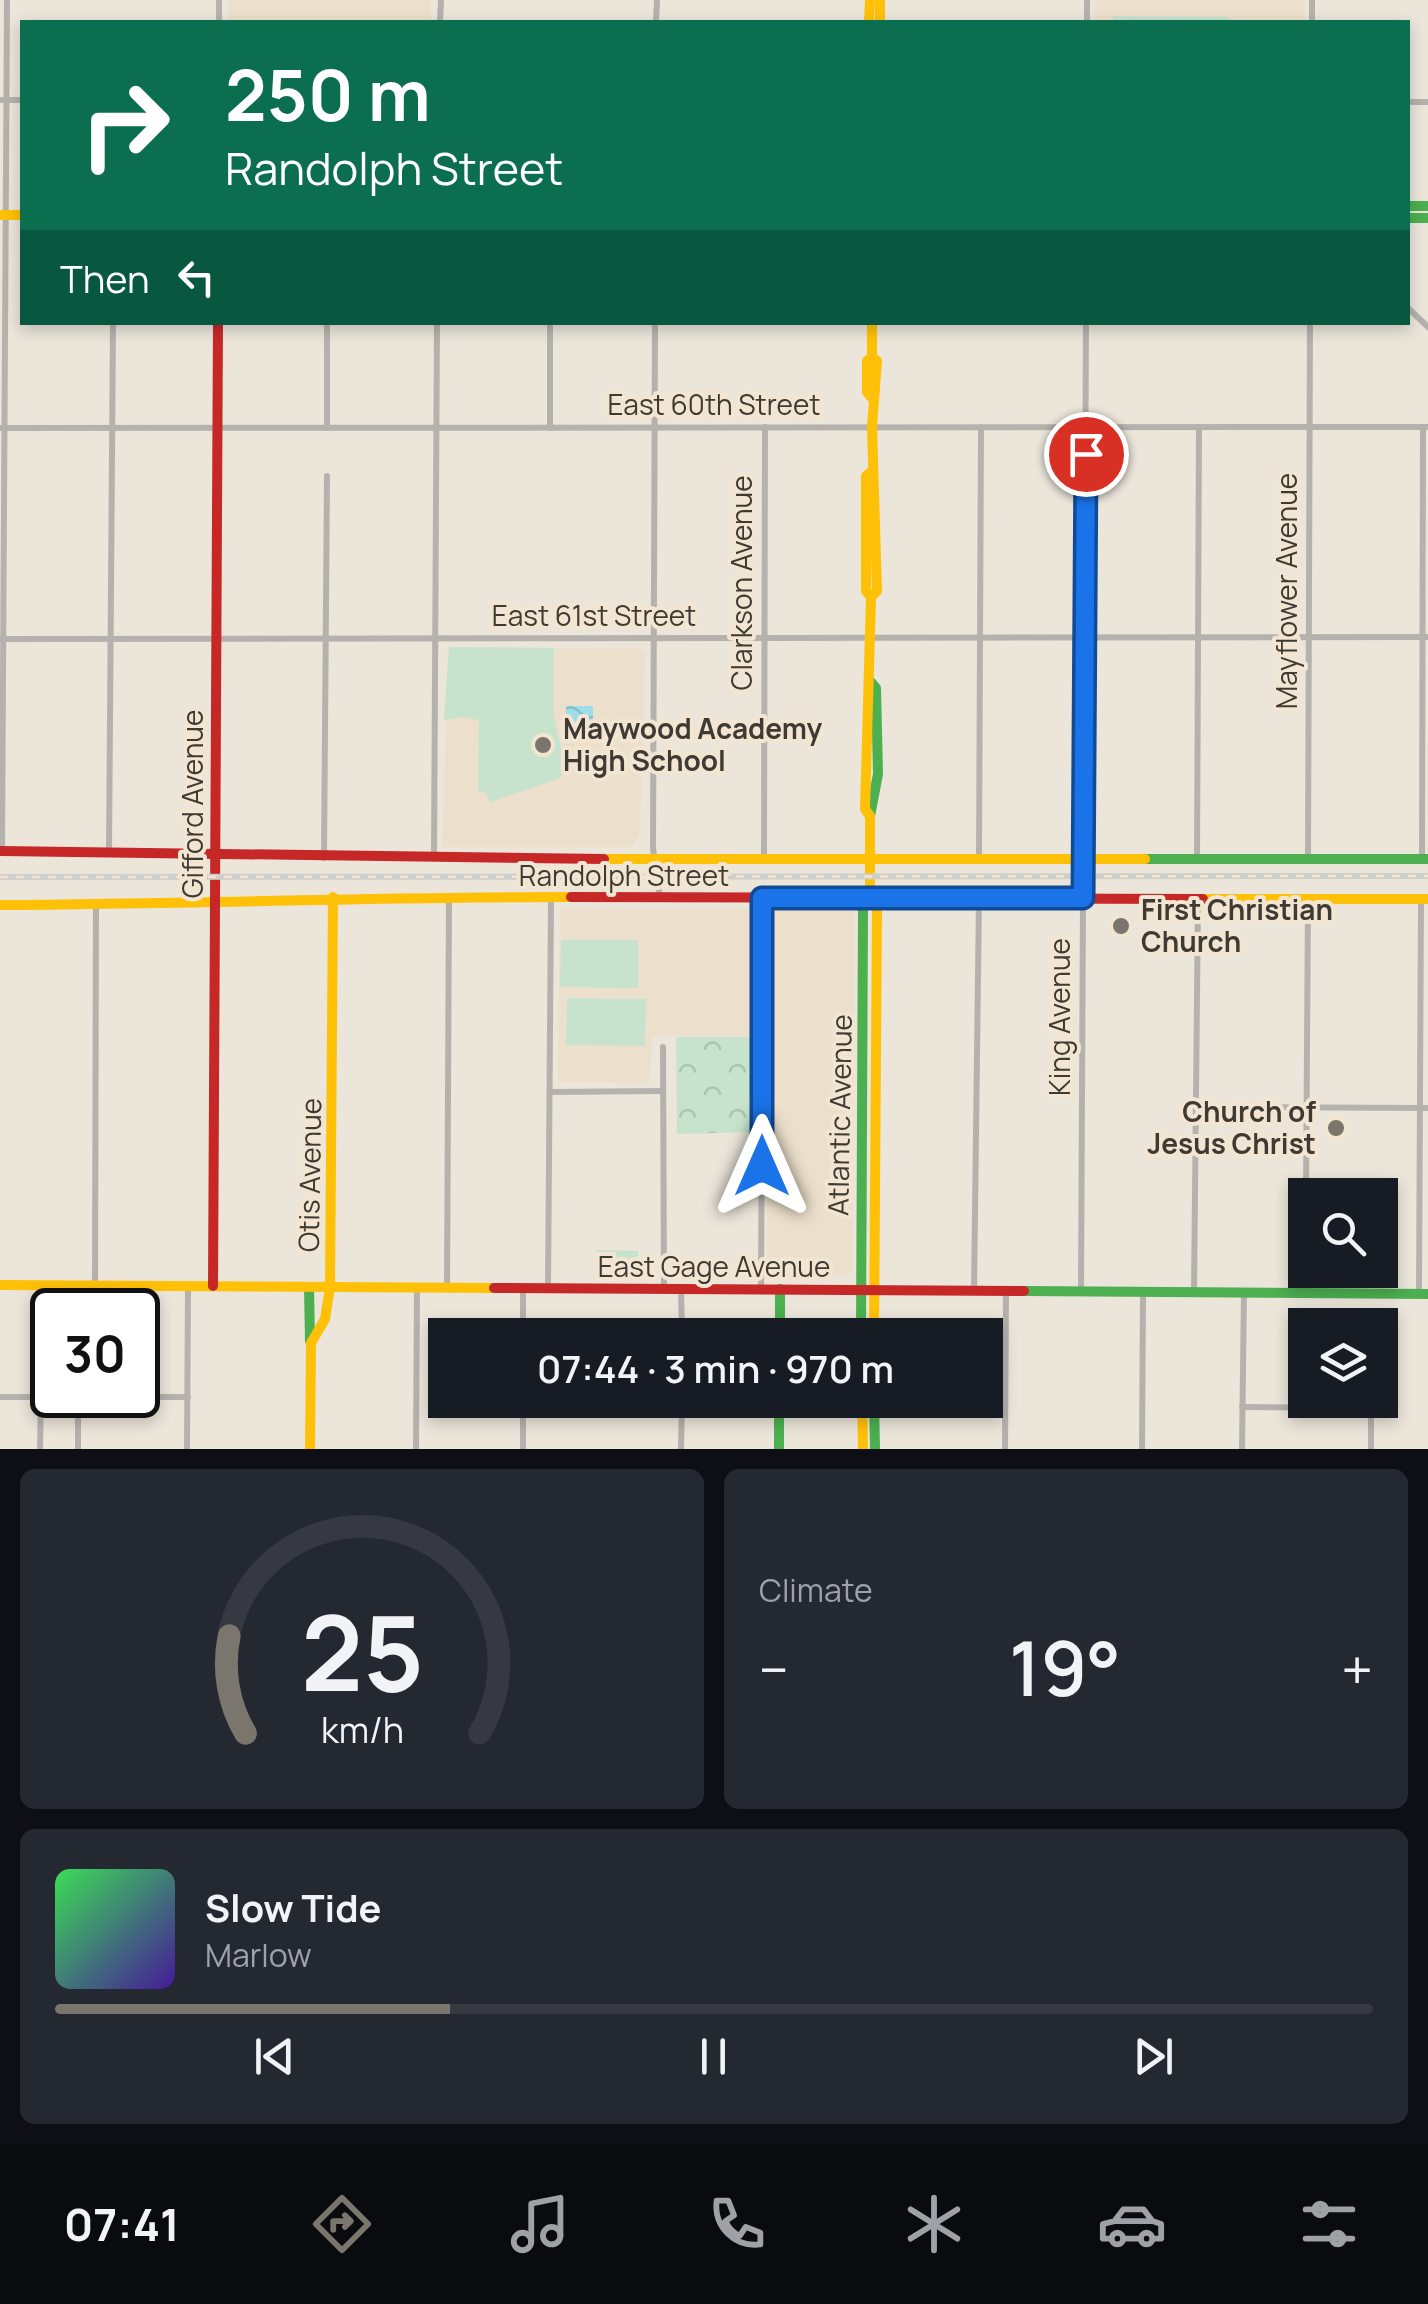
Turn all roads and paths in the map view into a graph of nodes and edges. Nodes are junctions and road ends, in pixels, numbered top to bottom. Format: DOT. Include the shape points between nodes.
graph roads {
  1 [pos="7,0"];
  2 [pos="3,100"];
  3 [pos="3,214"];
  4 [pos="113,325"];
  5 [pos="218,325"];
  6 [pos="327,325"];
  7 [pos="437,325"];
  8 [pos="550,325"];
  9 [pos="655,325"];
  10 [pos="872,325"];
  11 [pos="1086,325"];
  12 [pos="1310,325"];
  13 [pos="872,427"];
  14 [pos="981,427"];
  15 [pos="1086,427"];
  16 [pos="1198,427"];
  17 [pos="1311,427"];
  18 [pos="1426,427"];
  19 [pos="2,428"];
  20 [pos="112,428"];
  21 [pos="217,428"];
  22 [pos="327,428"];
  23 [pos="436,428"];
  24 [pos="550,428"];
  25 [pos="655,428"];
  26 [pos="765,428"];
  27 [pos="326,476"];
  28 [pos="980,636"];
  29 [pos="1084,636"];
  30 [pos="1196,637"];
  31 [pos="1308,637"];
  32 [pos="1424,637"];
  33 [pos="436,638"];
  34 [pos="2,639"];
  35 [pos="216,639"];
  36 [pos="765,639"];
  37 [pos="110,640"];
  38 [pos="326,640"];
  39 [pos="654,640"];
  40 [pos="870,640"];
  41 [pos="1,851"];
  42 [pos="108,852"];
  43 [pos="215,852"];
  44 [pos="324,858"];
  45 [pos="434,858"];
  46 [pos="764,858"];
  47 [pos="1425,859"];
  48 [pos="654,860"];
  49 [pos="979,860"];
  50 [pos="1084,860"];
  51 [pos="1196,860"];
  52 [pos="871,861"];
  53 [pos="1308,861"];
  54 [pos="333,897"];
  55 [pos="870,897"];
  56 [pos="450,898"];
  57 [pos="551,898"];
  58 [pos="660,898"];
  59 [pos="762,898"];
  60 [pos="979,898"];
  61 [pos="1083,898"];
  62 [pos="1198,898"];
  63 [pos="1424,899"];
  64 [pos="1308,900"];
  65 [pos="96,904"];
  66 [pos="0,905"];
  67 [pos="215,905"];
  68 [pos="663,1047"];
  69 [pos="663,1091"];
  70 [pos="550,1092"];
  71 [pos="1198,1106"];
  72 [pos="1306,1107"];
  73 [pos="1425,1108"];
  74 [pos="1306,1178"];
  75 [pos="0,1285"];
  76 [pos="96,1286"];
  77 [pos="188,1286"];
  78 [pos="212,1286"];
  79 [pos="309,1287"];
  80 [pos="330,1287"];
  81 [pos="417,1288"];
  82 [pos="447,1288"];
  83 [pos="523,1288"];
  84 [pos="664,1288"];
  85 [pos="1306,1288"];
  86 [pos="548,1289"];
  87 [pos="681,1289"];
  88 [pos="761,1289"];
  89 [pos="780,1290"];
  90 [pos="860,1290"];
  91 [pos="875,1290"];
  92 [pos="974,1291"];
  93 [pos="1006,1291"];
  94 [pos="1081,1292"];
  95 [pos="1143,1292"];
  96 [pos="1194,1292"];
  97 [pos="1244,1292"];
  98 [pos="1306,1293"];
  99 [pos="1424,1294"];
  100 [pos="523,1318"];
  101 [pos="682,1318"];
  102 [pos="780,1318"];
  103 [pos="861,1318"];
  104 [pos="874,1318"];
  105 [pos="310,1343"];
  106 [pos="160,1397"];
  107 [pos="188,1397"];
  108 [pos="0,1398"];
  109 [pos="30,1398"];
  110 [pos="1242,1408"];
  111 [pos="41,1418"];
  112 [pos="78,1418"];
  113 [pos="522,1418"];
  114 [pos="682,1418"];
  115 [pos="780,1418"];
  116 [pos="862,1418"];
  117 [pos="874,1418"];
  118 [pos="40,1449"];
  119 [pos="78,1449"];
  120 [pos="188,1449"];
  121 [pos="310,1449"];
  122 [pos="416,1449"];
  123 [pos="522,1449"];
  124 [pos="682,1449"];
  125 [pos="779,1449"];
  126 [pos="862,1449"];
  127 [pos="875,1449"];
  128 [pos="1005,1449"];
  129 [pos="1142,1449"];
  130 [pos="1242,1449"];
  131 [pos="1372,1449"];
  1 -- 2 [label="street"];
  2 -- 3 [label="street"];
  3 -- 19 [label="street"];
  4 -- 20 [label="street"];
  5 -- 21 [label="street, Gifford Avenue"];
  6 -- 22 [label="street"];
  7 -- 23 [label="street"];
  8 -- 24 [label="street"];
  9 -- 25 [label="street"];
  10 -- 13 [label="street, Atlantic Avenue"];
  11 -- 15 [label="street, King Avenue"];
  12 -- 17 [label="street, Mayflower Avenue"];
  13 -- 14 [label="street, East 60th Street"];
  13 -- 26 [label="street, East 60th Street"];
  13 -- 40 [label="street, Atlantic Avenue" via="876,591"];
  14 -- 15 [label="street, East 60th Street"];
  14 -- 28 [label="street"];
  15 -- 16 [label="street, East 60th Street"];
  15 -- 29 [label="street, King Avenue"];
  16 -- 17 [label="street, East 60th Street"];
  16 -- 30 [label="street"];
  17 -- 18 [label="street, East 60th Street"];
  17 -- 31 [label="street, Mayflower Avenue"];
  18 -- 32 [label="street"];
  19 -- 20 [label="street, East 60th Street"];
  19 -- 34 [label="street"];
  20 -- 21 [label="street, East 60th Street"];
  20 -- 37 [label="street"];
  21 -- 22 [label="street, East 60th Street"];
  21 -- 35 [label="street, Gifford Avenue"];
  22 -- 23 [label="street, East 60th Street"];
  23 -- 24 [label="street, East 60th Street"];
  23 -- 33 [label="street"];
  24 -- 25 [label="street, East 60th Street"];
  25 -- 26 [label="street, East 60th Street"];
  25 -- 39 [label="street"];
  26 -- 36 [label="street, Clarkson Avenue"];
  27 -- 38 [label="street"];
  28 -- 29 [label="street, East 61st Street"];
  28 -- 40 [label="street, East 61st Street"];
  28 -- 49 [label="street"];
  29 -- 30 [label="street, East 61st Street"];
  29 -- 50 [label="street, King Avenue"];
  30 -- 31 [label="street, East 61st Street"];
  30 -- 51 [label="street"];
  31 -- 32 [label="street, East 61st Street"];
  31 -- 53 [label="street, Mayflower Avenue"];
  32 -- 47 [label="street"];
  33 -- 38 [label="street, East 61st Street"];
  33 -- 39 [label="street, East 61st Street"];
  33 -- 45 [label="street"];
  34 -- 37 [label="street, East 61st Street"];
  34 -- 41 [label="street"];
  35 -- 37 [label="street, East 61st Street"];
  35 -- 38 [label="street, East 61st Street"];
  35 -- 43 [label="street, Gifford Avenue"];
  36 -- 39 [label="street, East 61st Street"];
  36 -- 40 [label="street, East 61st Street"];
  36 -- 46 [label="street, Clarkson Avenue"];
  37 -- 42 [label="street"];
  38 -- 44 [label="street"];
  39 -- 48 [label="street"];
  40 -- 52 [label="street, Atlantic Avenue" via="870,681 876,688"];
  41 -- 42 [label="street, Randolph Street"];
  42 -- 43 [label="street, Randolph Street"];
  43 -- 44 [label="street, Randolph Street"];
  43 -- 67 [label="street, Gifford Avenue"];
  44 -- 45 [label="street, Randolph Street"];
  45 -- 48 [label="street, Randolph Street"];
  46 -- 48 [label="street, Randolph Street"];
  46 -- 52 [label="street, Randolph Street"];
  47 -- 53 [label="street, Randolph Street"];
  48 -- 58 [label="street"];
  49 -- 50 [label="street, Randolph Street"];
  49 -- 52 [label="street, Randolph Street"];
  50 -- 51 [label="street, Randolph Street"];
  50 -- 61 [label="street, King Avenue"];
  51 -- 53 [label="street, Randolph Street"];
  52 -- 55 [label="street, Atlantic Avenue"];
  54 -- 56 [label="street, Randolph Street"];
  54 -- 67 [label="street, Randolph Street"];
  54 -- 80 [label="street, Otis Avenue"];
  55 -- 59 [label="street, Randolph Street"];
  55 -- 60 [label="street, Randolph Street"];
  55 -- 90 [label="street, Atlantic Avenue" via="863,909"];
  55 -- 91 [label="street, Atlantic Avenue" via="877,909 878,949"];
  56 -- 57 [label="street, Randolph Street"];
  56 -- 82 [label="street"];
  57 -- 58 [label="street, Randolph Street"];
  57 -- 70 [label="street"];
  58 -- 59 [label="street, Randolph Street"];
  59 -- 88 [label="street"];
  60 -- 61 [label="street, Randolph Street"];
  60 -- 92 [label="street"];
  61 -- 62 [label="street, Randolph Street"];
  61 -- 94 [label="street, King Avenue"];
  62 -- 64 [label="street, Randolph Street"];
  62 -- 71 [label="street"];
  63 -- 64 [label="street, Randolph Street"];
  63 -- 73 [label="street"];
  64 -- 72 [label="street"];
  65 -- 66 [label="street, Randolph Street"];
  65 -- 67 [label="street, Randolph Street"];
  65 -- 76 [label="street"];
  67 -- 78 [label="street, Gifford Avenue"];
  68 -- 69 [label="street"];
  69 -- 70 [label="street"];
  69 -- 84 [label="street"];
  70 -- 86 [label="street"];
  71 -- 72 [label="street"];
  71 -- 96 [label="street"];
  72 -- 73 [label="street"];
  72 -- 74 [label="street"];
  73 -- 99 [label="street"];
  75 -- 76 [label="street, East Gage Avenue"];
  76 -- 77 [label="street, East Gage Avenue"];
  77 -- 78 [label="street, East Gage Avenue"];
  77 -- 107 [label="street"];
  78 -- 79 [label="street, East Gage Avenue"];
  79 -- 80 [label="street, East Gage Avenue"];
  79 -- 105 [label="street"];
  80 -- 81 [label="street, East Gage Avenue"];
  80 -- 105 [label="street, Otis Avenue" via="325,1319"];
  81 -- 82 [label="street, East Gage Avenue"];
  81 -- 122 [label="street"];
  82 -- 83 [label="street, East Gage Avenue"];
  83 -- 86 [label="street, East Gage Avenue"];
  83 -- 100 [label="street"];
  84 -- 86 [label="street, East Gage Avenue"];
  84 -- 87 [label="street, East Gage Avenue"];
  85 -- 98 [label="street"];
  87 -- 88 [label="street, East Gage Avenue"];
  87 -- 101 [label="street"];
  88 -- 89 [label="street, East Gage Avenue"];
  89 -- 90 [label="street, East Gage Avenue"];
  89 -- 102 [label="street"];
  90 -- 91 [label="street, East Gage Avenue"];
  90 -- 103 [label="street, Atlantic Avenue"];
  91 -- 92 [label="street, East Gage Avenue"];
  91 -- 104 [label="street, Atlantic Avenue"];
  92 -- 93 [label="street, East Gage Avenue"];
  93 -- 94 [label="street, East Gage Avenue"];
  93 -- 128 [label="street"];
  94 -- 95 [label="street, East Gage Avenue"];
  95 -- 96 [label="street, East Gage Avenue"];
  95 -- 129 [label="street"];
  96 -- 97 [label="street, East Gage Avenue"];
  97 -- 98 [label="street, East Gage Avenue"];
  97 -- 110 [label="street"];
  98 -- 99 [label="street, East Gage Avenue"];
  105 -- 121 [label="street, Otis Avenue"];
  106 -- 107 [label="street"];
  107 -- 120 [label="street"];
  108 -- 109 [label="street"];
  110 -- 130 [label="street"];
  110 -- 131 [label="street" via="1371,1408"];
  111 -- 118 [label="street"];
  112 -- 119 [label="street"];
  113 -- 123 [label="street"];
  114 -- 124 [label="street"];
  115 -- 125 [label="street"];
  116 -- 126 [label="street"];
  117 -- 127 [label="street"];
}
